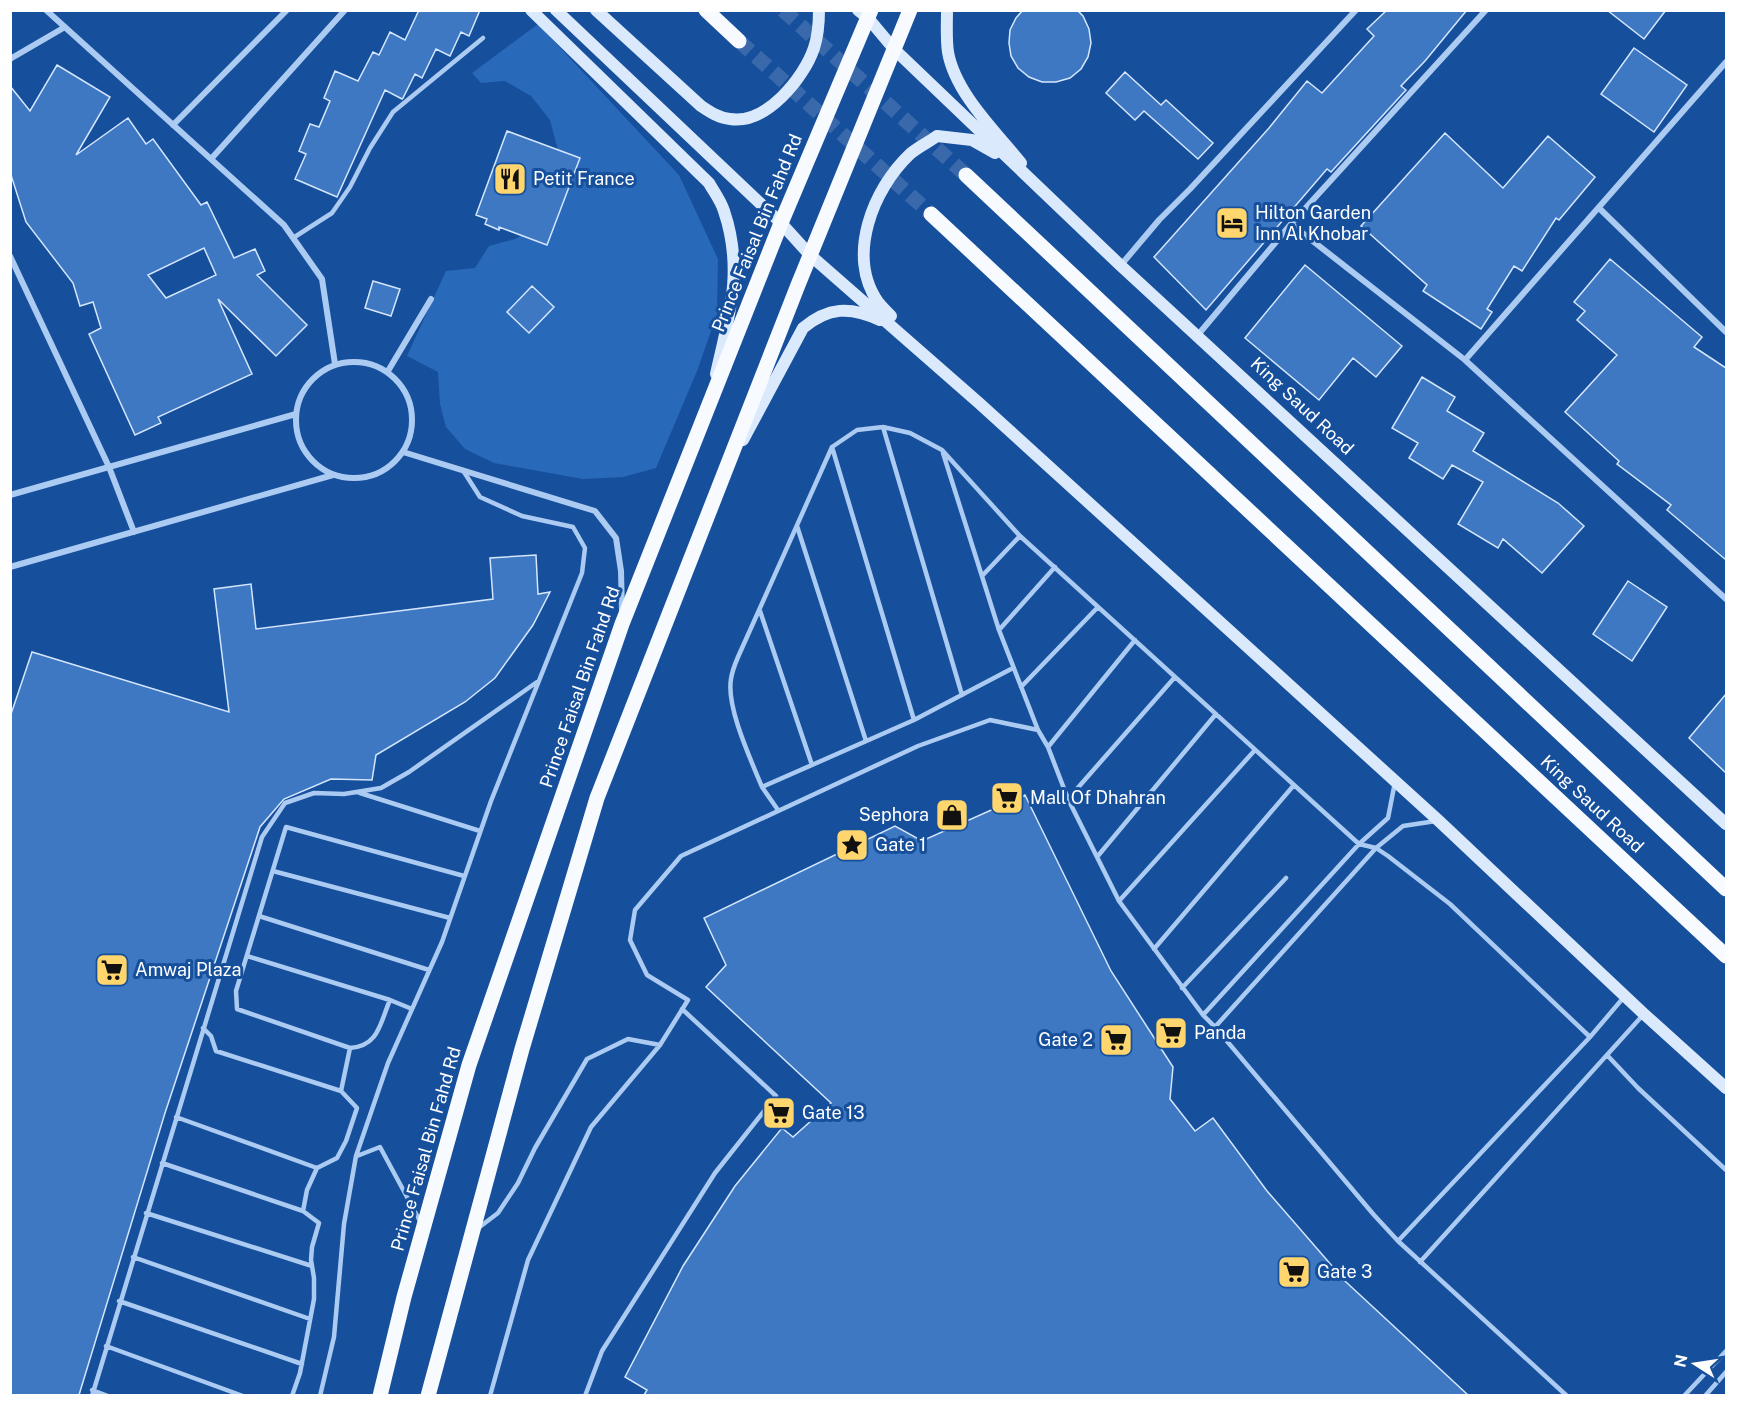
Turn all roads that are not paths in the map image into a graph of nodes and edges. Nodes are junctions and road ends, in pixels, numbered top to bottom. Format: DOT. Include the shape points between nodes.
graph roads {
  1 [pos="46,10"];
  2 [pos="287,10"];
  3 [pos="345,10"];
  4 [pos="531,10"];
  5 [pos="556,10"];
  6 [pos="596,10"];
  7 [pos="706,10"];
  8 [pos="819,10"];
  9 [pos="910,10"];
  10 [pos="947,10"];
  11 [pos="1356,10"];
  12 [pos="1486,10"];
  13 [pos="865,13"];
  14 [pos="65,27"];
  15 [pos="483,38"];
  16 [pos="739,42"];
  17 [pos="894,49"];
  18 [pos="10,59"];
  19 [pos="1726,65"];
  20 [pos="172,125"];
  21 [pos="211,159"];
  22 [pos="1010,161"];
  23 [pos="966,175"];
  24 [pos="1052,201"];
  25 [pos="1599,208"];
  26 [pos="931,214"];
  27 [pos="781,223"];
  28 [pos="1291,224"];
  29 [pos="293,238"];
  30 [pos="810,255"];
  31 [pos="10,256"];
  32 [pos="1120,266"];
  33 [pos="431,299"];
  34 [pos="891,326"];
  35 [pos="1726,332"];
  36 [pos="1197,336"];
  37 [pos="922,352"];
  38 [pos="1465,360"];
  39 [pos="335,364"];
  40 [pos="388,371"];
  41 [pos="710,398"];
  42 [pos="296,414"];
  43 [pos="883,427"];
  44 [pos="832,447"];
  45 [pos="942,450"];
  46 [pos="403,452"];
  47 [pos="109,467"];
  48 [pos="465,472"];
  49 [pos="333,475"];
  50 [pos="716,492"];
  51 [pos="10,495"];
  52 [pos="797,526"];
  53 [pos="134,532"];
  54 [pos="1020,536"];
  55 [pos="10,567"];
  56 [pos="1054,567"];
  57 [pos="982,576"];
  58 [pos="1726,599"];
  59 [pos="1098,607"];
  60 [pos="760,610"];
  61 [pos="622,624"];
  62 [pos="999,630"];
  63 [pos="1135,640"];
  64 [pos="1013,668"];
  65 [pos="1175,677"];
  66 [pos="537,682"];
  67 [pos="1021,687"];
  68 [pos="962,695"];
  69 [pos="1216,714"];
  70 [pos="914,720"];
  71 [pos="1038,730"];
  72 [pos="866,741"];
  73 [pos="1048,747"];
  74 [pos="1255,750"];
  75 [pos="812,765"];
  76 [pos="1395,782"];
  77 [pos="1294,785"];
  78 [pos="762,787"];
  79 [pos="358,792"];
  80 [pos="1068,799"];
  81 [pos="778,810"];
  82 [pos="1438,820"];
  83 [pos="1726,824"];
  84 [pos="480,831"];
  85 [pos="1359,844"];
  86 [pos="1376,848"];
  87 [pos="1097,857"];
  88 [pos="273,871"];
  89 [pos="465,876"];
  90 [pos="1286,878"];
  91 [pos="1726,889"];
  92 [pos="1119,902"];
  93 [pos="259,916"];
  94 [pos="450,918"];
  95 [pos="1154,949"];
  96 [pos="247,956"];
  97 [pos="1726,956"];
  98 [pos="429,970"];
  99 [pos="1182,988"];
  100 [pos="1626,995"];
  101 [pos="390,1000"];
  102 [pos="412,1009"];
  103 [pos="682,1009"];
  104 [pos="1644,1014"];
  105 [pos="1203,1015"];
  106 [pos="1215,1027"];
  107 [pos="203,1028"];
  108 [pos="1590,1037"];
  109 [pos="660,1045"];
  110 [pos="350,1048"];
  111 [pos="1607,1055"];
  112 [pos="1726,1088"];
  113 [pos="340,1091"];
  114 [pos="176,1117"];
  115 [pos="356,1156"];
  116 [pos="162,1163"];
  117 [pos="317,1168"];
  118 [pos="1726,1170"];
  119 [pos="303,1210"];
  120 [pos="146,1213"];
  121 [pos="424,1229"];
  122 [pos="472,1233"];
  123 [pos="1398,1241"];
  124 [pos="133,1257"];
  125 [pos="1420,1262"];
  126 [pos="312,1266"];
  127 [pos="120,1301"];
  128 [pos="310,1319"];
  129 [pos="106,1346"];
  130 [pos="1726,1352"];
  131 [pos="302,1364"];
  132 [pos="1726,1372"];
  133 [pos="92,1393"];
  134 [pos="108,1395"];
  135 [pos="243,1395"];
  136 [pos="292,1395"];
  137 [pos="320,1395"];
  138 [pos="380,1395"];
  139 [pos="428,1395"];
  140 [pos="490,1395"];
  141 [pos="585,1395"];
  142 [pos="1567,1395"];
  143 [pos="1684,1395"];
  144 [pos="1705,1395"];
  1 -- 14 [label="street"];
  2 -- 20 [label="street"];
  3 -- 21 [label="street"];
  4 -- 41 [label="main road" via="709,183 724,209 735,269 733,297"];
  5 -- 27 [label="main road"];
  6 -- 8 [label="main road" via="700,106 732,120 754,117 768,109 795,80 814,48"];
  7 -- 16 [label="main road"];
  9 -- 17 [label="main road"];
  10 -- 24 [label="main road" via="948,53 958,81"];
  11 -- 32 [label="street"];
  12 -- 28 [label="street"];
  13 -- 17 [label="main road, King Saud Road"];
  13 -- 27 [label="main road, Prince Faisal Bin Fahd Rd"];
  14 -- 18 [label="street"];
  14 -- 20 [label="street"];
  15 -- 29 [label="lane" via="393,112 332,213"];
  17 -- 22 [label="main road, King Saud Road"];
  17 -- 30 [label="main road"];
  19 -- 25 [label="street"];
  20 -- 21 [label="street"];
  21 -- 29 [label="street" via="284,225"];
  22 -- 24 [label="main road, King Saud Road"];
  22 -- 37 [label="main road" via="972,140 937,136 911,153 895,171 872,212 865,240 869,282 877,301"];
  23 -- 91 [label="main road, King Saud Road"];
  24 -- 32 [label="main road, King Saud Road"];
  25 -- 35 [label="street"];
  25 -- 38 [label="street"];
  26 -- 97 [label="main road, King Saud Road"];
  27 -- 30 [label="main road"];
  27 -- 41 [label="main road, Prince Faisal Bin Fahd Rd"];
  28 -- 36 [label="street"];
  28 -- 38 [label="street"];
  29 -- 39 [label="street" via="322,279"];
  30 -- 34 [label="main road"];
  30 -- 50 [label="main road"];
  31 -- 47 [label="street"];
  32 -- 36 [label="main road, King Saud Road"];
  33 -- 40 [label="street"];
  34 -- 37 [label="main road"];
  34 -- 50 [label="main road" via="869,315 842,309 816,317 803,328"];
  36 -- 83 [label="main road, King Saud Road"];
  37 -- 76 [label="main road"];
  38 -- 58 [label="street"];
  39 -- 40 [label="street" via="371,363"];
  39 -- 42 [label="street" via="308,383"];
  40 -- 46 [label="street" via="410,400 411,436"];
  41 -- 61 [label="main road, Prince Faisal Bin Fahd Rd"];
  42 -- 47 [label="street"];
  42 -- 49 [label="street" via="297,433 304,451 317,466"];
  43 -- 44 [label="lane" via="856,430"];
  43 -- 45 [label="lane" via="910,433"];
  43 -- 68 [label="lane"];
  44 -- 52 [label="lane"];
  44 -- 70 [label="lane"];
  45 -- 54 [label="lane"];
  45 -- 57 [label="lane"];
  46 -- 48 [label="street"];
  46 -- 49 [label="street" via="390,467 372,476 353,479"];
  47 -- 51 [label="street"];
  47 -- 53 [label="street"];
  48 -- 61 [label="street" via="596,511 616,538"];
  48 -- 66 [label="lane" via="480,497 522,516 573,527 585,548 578,582"];
  49 -- 53 [label="street"];
  50 -- 122 [label="main road" via="597,798"];
  52 -- 60 [label="lane"];
  52 -- 72 [label="lane"];
  53 -- 55 [label="street"];
  54 -- 56 [label="lane"];
  54 -- 57 [label="lane"];
  56 -- 59 [label="lane"];
  56 -- 62 [label="lane"];
  57 -- 62 [label="lane"];
  59 -- 63 [label="lane"];
  59 -- 67 [label="lane"];
  60 -- 75 [label="lane"];
  60 -- 78 [label="lane" via="730,681 742,737"];
  61 -- 121 [label="main road, Prince Faisal Bin Fahd Rd" via="469,1065"];
  62 -- 64 [label="lane"];
  63 -- 65 [label="lane"];
  63 -- 73 [label="lane"];
  64 -- 67 [label="lane"];
  64 -- 68 [label="lane"];
  65 -- 69 [label="lane"];
  65 -- 80 [label="lane"];
  66 -- 79 [label="lane" via="409,772 381,789"];
  66 -- 84 [label="lane"];
  67 -- 71 [label="lane"];
  68 -- 70 [label="lane"];
  69 -- 74 [label="lane"];
  69 -- 87 [label="lane"];
  70 -- 72 [label="lane"];
  71 -- 73 [label="lane"];
  71 -- 81 [label="lane" via="990,720 918,746"];
  72 -- 75 [label="lane"];
  73 -- 80 [label="lane"];
  74 -- 77 [label="lane"];
  74 -- 92 [label="lane"];
  75 -- 78 [label="lane"];
  76 -- 82 [label="main road"];
  76 -- 85 [label="lane" via="1388,818"];
  77 -- 85 [label="lane"];
  77 -- 95 [label="lane"];
  78 -- 81 [label="lane"];
  79 -- 84 [label="lane"];
  79 -- 107 [label="lane" via="314,793 285,803 262,837"];
  80 -- 87 [label="lane"];
  81 -- 103 [label="lane" via="681,856 635,910 630,940 647,975 688,1000"];
  82 -- 86 [label="lane" via="1403,826"];
  82 -- 100 [label="main road"];
  84 -- 89 [label="lane"];
  85 -- 86 [label="lane"];
  85 -- 105 [label="lane"];
  86 -- 106 [label="lane"];
  86 -- 108 [label="lane" via="1450,904"];
  87 -- 92 [label="lane"];
  88 -- 89 [label="lane" via="286,827"];
  88 -- 93 [label="lane"];
  88 -- 94 [label="lane"];
  89 -- 94 [label="lane"];
  90 -- 99 [label="lane"];
  92 -- 95 [label="lane"];
  93 -- 96 [label="lane"];
  93 -- 98 [label="lane"];
  94 -- 98 [label="lane"];
  95 -- 99 [label="lane"];
  96 -- 101 [label="lane"];
  96 -- 110 [label="lane" via="236,991 237,1009"];
  98 -- 102 [label="lane"];
  99 -- 105 [label="lane"];
  100 -- 104 [label="main road"];
  100 -- 108 [label="lane"];
  101 -- 102 [label="lane"];
  101 -- 110 [label="lane" via="374,1038 362,1047"];
  102 -- 115 [label="lane" via="388,1063"];
  103 -- 109 [label="lane"];
  103 -- 141 [label="lane" via="776,1096 715,1173 602,1351"];
  104 -- 111 [label="lane"];
  104 -- 112 [label="main road"];
  105 -- 106 [label="lane"];
  106 -- 123 [label="lane"];
  107 -- 113 [label="lane" via="211,1036 216,1051"];
  107 -- 114 [label="lane"];
  108 -- 123 [label="lane"];
  109 -- 122 [label="lane" via="628,1039 587,1059 505,1203"];
  109 -- 140 [label="lane" via="591,1127 528,1260"];
  110 -- 113 [label="lane"];
  111 -- 118 [label="lane"];
  111 -- 125 [label="lane"];
  113 -- 117 [label="lane" via="357,1108 337,1158"];
  114 -- 116 [label="lane"];
  114 -- 117 [label="lane"];
  115 -- 121 [label="lane" via="380,1148"];
  115 -- 137 [label="lane" via="344,1224 334,1336"];
  116 -- 119 [label="lane"];
  116 -- 120 [label="lane"];
  117 -- 119 [label="lane"];
  119 -- 126 [label="lane" via="319,1223 312,1247"];
  120 -- 124 [label="lane"];
  120 -- 126 [label="lane"];
  121 -- 138 [label="main road, Prince Faisal Bin Fahd Rd"];
  122 -- 139 [label="main road"];
  123 -- 125 [label="lane"];
  124 -- 127 [label="lane"];
  124 -- 128 [label="lane"];
  125 -- 142 [label="lane"];
  126 -- 128 [label="lane" via="314,1299"];
  127 -- 129 [label="lane"];
  127 -- 131 [label="lane"];
  128 -- 131 [label="lane"];
  129 -- 133 [label="lane"];
  129 -- 135 [label="lane"];
  130 -- 143 [label="lane"];
  131 -- 136 [label="lane"];
  132 -- 144 [label="lane"];
  133 -- 134 [label="lane"];
}
